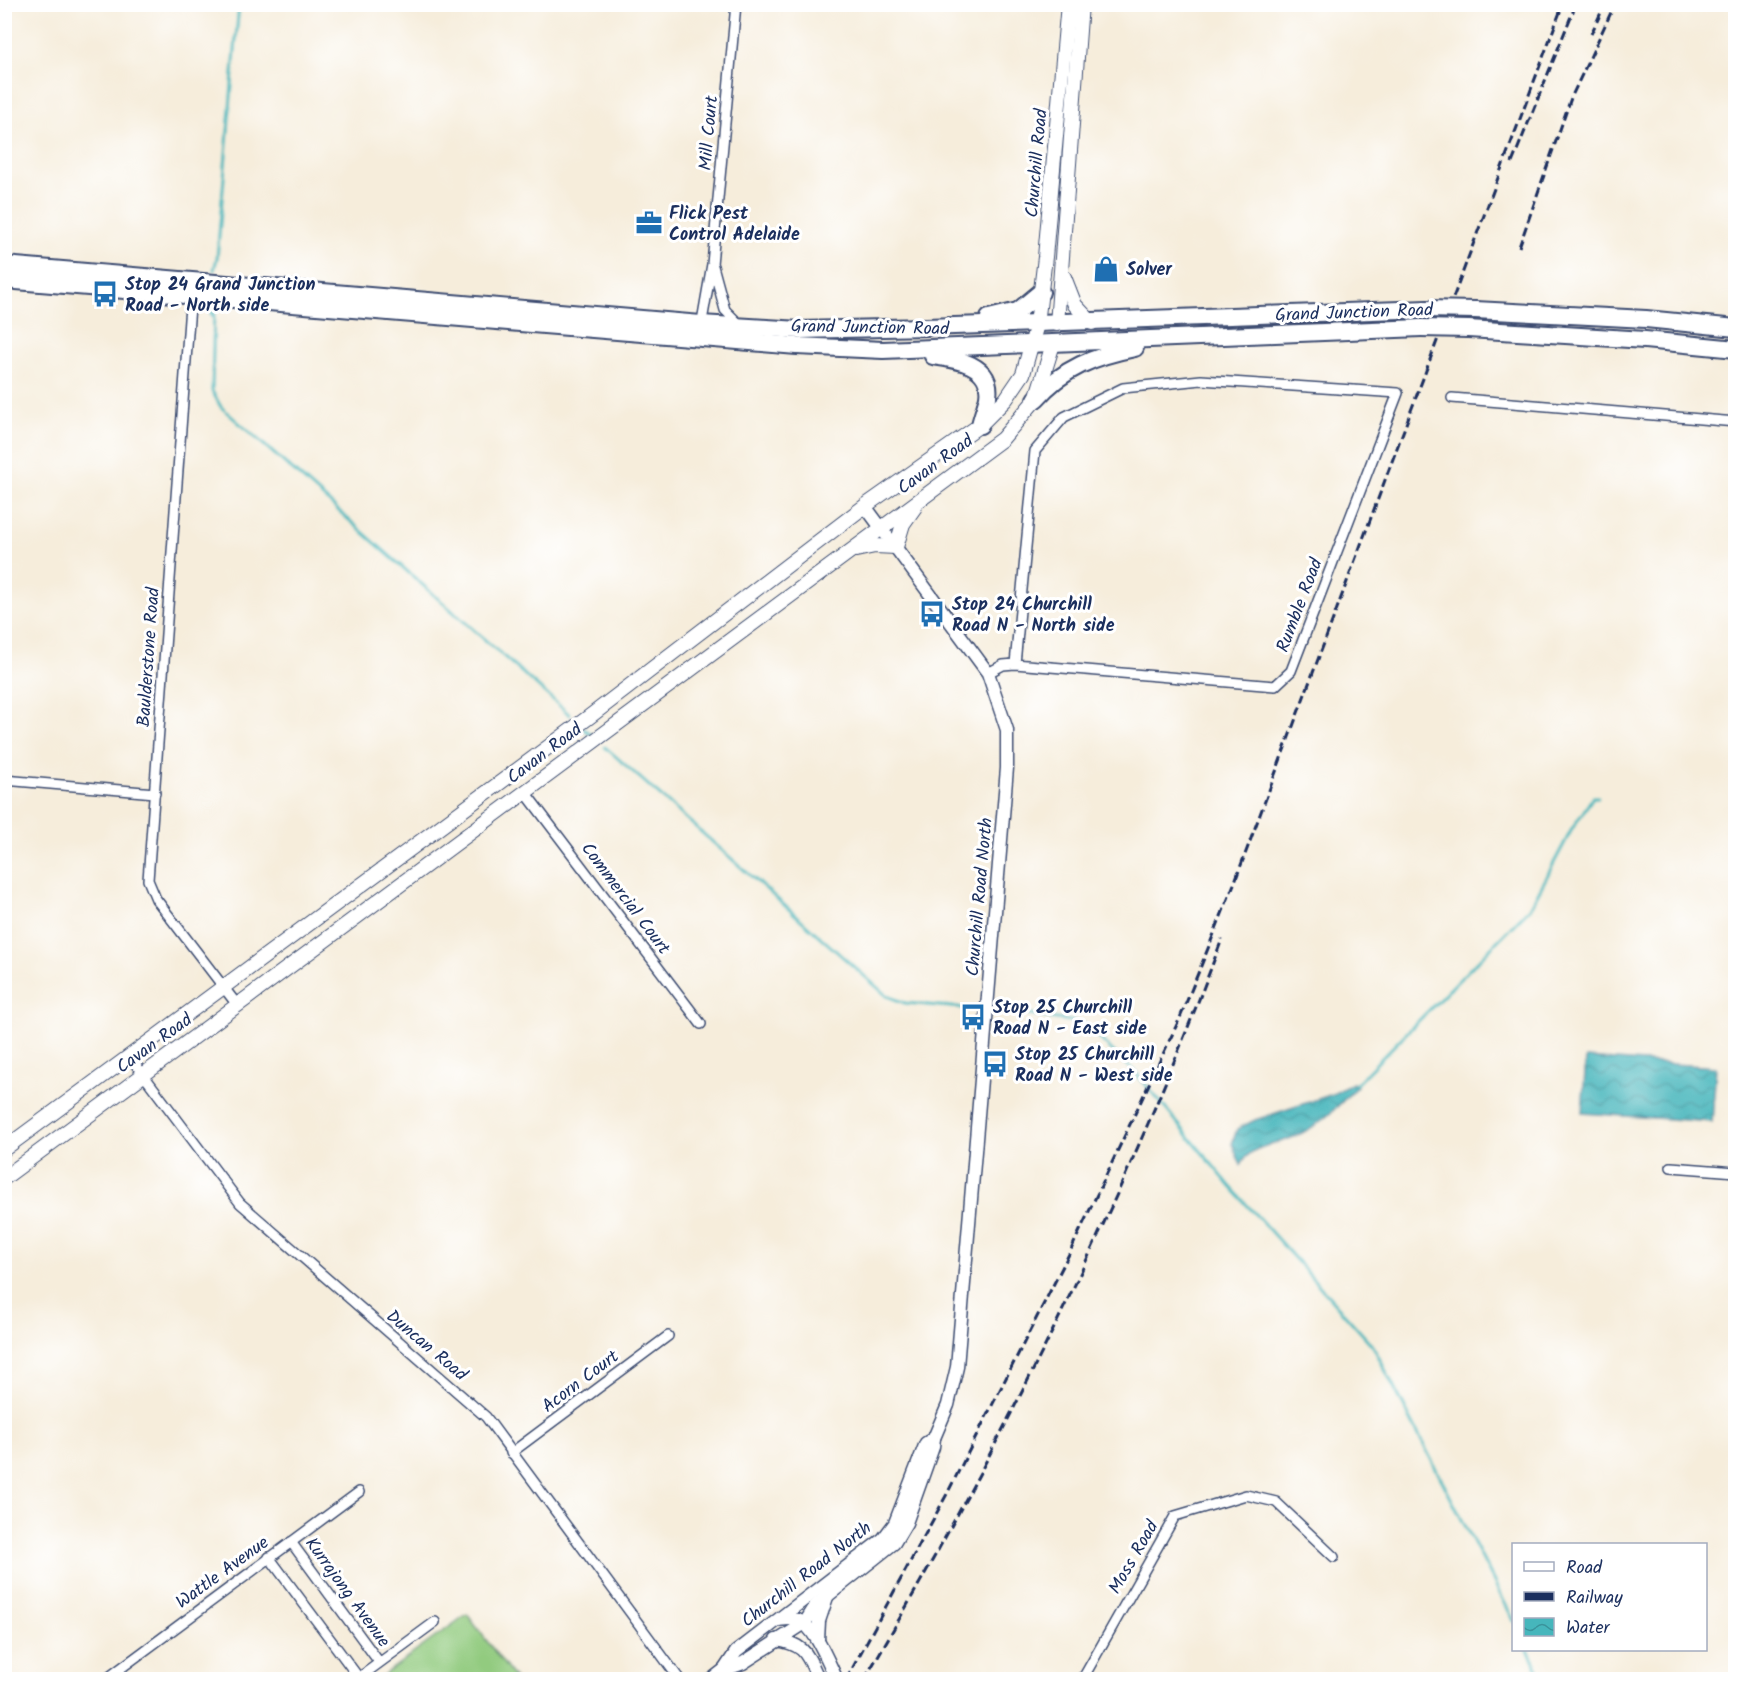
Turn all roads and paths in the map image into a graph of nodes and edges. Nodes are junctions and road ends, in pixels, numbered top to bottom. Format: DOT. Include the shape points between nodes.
graph roads {
  1 [pos="736,4"];
  2 [pos="1068,4"];
  3 [pos="1081,4"];
  4 [pos="1072,34"];
  5 [pos="712,264"];
  6 [pos="4,265"];
  7 [pos="1062,266"];
  8 [pos="4,280"];
  9 [pos="191,288"];
  10 [pos="1041,292"];
  11 [pos="1092,323"];
  12 [pos="1036,324"];
  13 [pos="1057,324"];
  14 [pos="742,327"];
  15 [pos="926,327"];
  16 [pos="1736,328"];
  17 [pos="701,331"];
  18 [pos="1183,339"];
  19 [pos="1032,344"];
  20 [pos="1053,344"];
  21 [pos="1736,349"];
  22 [pos="883,350"];
  23 [pos="1452,398"];
  24 [pos="1036,399"];
  25 [pos="1736,422"];
  26 [pos="980,425"];
  27 [pos="921,498"];
  28 [pos="866,506"];
  29 [pos="882,528"];
  30 [pos="896,547"];
  31 [pos="849,552"];
  32 [pos="1014,664"];
  33 [pos="988,673"];
  34 [pos="4,780"];
  35 [pos="525,792"];
  36 [pos="155,793"];
  37 [pos="224,987"];
  38 [pos="238,1006"];
  39 [pos="701,1024"];
  40 [pos="130,1057"];
  41 [pos="144,1075"];
  42 [pos="4,1149"];
  43 [pos="1671,1167"];
  44 [pos="1736,1172"];
  45 [pos="4,1178"];
  46 [pos="668,1336"];
  47 [pos="934,1437"];
  48 [pos="511,1453"];
  49 [pos="359,1492"];
  50 [pos="291,1542"];
  51 [pos="269,1557"];
  52 [pos="1334,1557"];
  53 [pos="827,1596"];
  54 [pos="780,1620"];
  55 [pos="435,1622"];
  56 [pos="805,1623"];
  57 [pos="776,1640"];
  58 [pos="818,1640"];
  59 [pos="379,1662"];
  60 [pos="724,1670"];
  61 [pos="357,1678"];
  62 [pos="105,1680"];
  63 [pos="680,1680"];
  64 [pos="711,1680"];
  65 [pos="819,1680"];
  66 [pos="837,1680"];
  67 [pos="1082,1680"];
  1 -- 5 [label="street, Mill Court"];
  2 -- 4 [label="main road, Churchill Road"];
  3 -- 4 [label="main road, Churchill Road"];
  4 -- 7 [label="main road, Churchill Road"];
  4 -- 10 [label="main road, Churchill Road"];
  5 -- 14 [label="street, Mill Court" via="725,310"];
  5 -- 17 [label="street, Mill Court"];
  6 -- 9 [label="highway, Grand Junction Road"];
  7 -- 11 [label="main road" via="1070,295"];
  7 -- 13 [label="main road, Churchill Road"];
  8 -- 9 [label="highway, Grand Junction Road"];
  9 -- 17 [label="highway, Grand Junction Road"];
  9 -- 36 [label="street, Baulderstone Road"];
  10 -- 12 [label="main road, Churchill Road"];
  10 -- 15 [label="highway" via="1014,312"];
  11 -- 13 [label="highway, Grand Junction Road"];
  11 -- 16 [label="highway, Grand Junction Road, bridge" via="1427,309 1646,319"];
  12 -- 13 [label="highway, Grand Junction Road"];
  12 -- 15 [label="highway, Grand Junction Road"];
  12 -- 19 [label="main road, Cavan Road"];
  13 -- 20 [label="highway, Cavan Road"];
  14 -- 15 [label="highway, Grand Junction Road"];
  14 -- 17 [label="highway, Grand Junction Road"];
  17 -- 22 [label="highway, Grand Junction Road"];
  18 -- 20 [label="highway, Grand Junction Road"];
  18 -- 21 [label="highway, Grand Junction Road, bridge" via="1421,327"];
  18 -- 24 [label="highway" via="1120,351 1073,367"];
  19 -- 20 [label="highway, Grand Junction Road"];
  19 -- 22 [label="highway, Grand Junction Road"];
  19 -- 26 [label="main road, Cavan Road" via="1023,374"];
  20 -- 24 [label="main road, Cavan Road"];
  22 -- 26 [label="highway" via="970,363 980,371 988,388"];
  23 -- 25 [label="street"];
  24 -- 27 [label="main road, Cavan Road" via="1002,439"];
  26 -- 28 [label="main road, Cavan Road"];
  27 -- 29 [label="main road, Cavan Road"];
  27 -- 30 [label="main road" via="903,524"];
  28 -- 29 [label="street, Churchill Road North"];
  28 -- 37 [label="main road, Cavan Road"];
  29 -- 30 [label="street, Churchill Road North"];
  29 -- 31 [label="main road, Cavan Road"];
  30 -- 31 [label="main road" via="874,546"];
  30 -- 33 [label="street, Churchill Road North"];
  31 -- 35 [label="main road, Cavan Road"];
  32 -- 32 [label="street, Rumble Road" via="1275,686 1291,671 1398,393 1201,380 1124,388 1064,417 1035,451"];
  32 -- 33 [label="street, Rumble Road"];
  33 -- 47 [label="street, Churchill Road North" via="1001,707 1008,752 957,1367 948,1405"];
  34 -- 36 [label="street"];
  35 -- 38 [label="main road, Cavan Road"];
  35 -- 39 [label="street, Commercial Court"];
  36 -- 37 [label="street, Baulderstone Road" via="150,888"];
  37 -- 38 [label="street, Baulderstone Road"];
  37 -- 40 [label="main road, Cavan Road"];
  38 -- 41 [label="main road, Cavan Road"];
  40 -- 41 [label="street, Duncan Road"];
  40 -- 42 [label="main road, Cavan Road"];
  41 -- 45 [label="main road, Cavan Road"];
  41 -- 48 [label="street, Duncan Road" via="240,1203 479,1411"];
  43 -- 44 [label="street"];
  46 -- 48 [label="street, Acorn Court"];
  47 -- 53 [label="street, Churchill Road North" via="902,1532 880,1556"];
  47 -- 54 [label="street, Churchill Road North" via="926,1443 895,1522 884,1539"];
  48 -- 63 [label="street, Duncan Road"];
  49 -- 50 [label="street, Wattle Avenue"];
  50 -- 51 [label="street, Wattle Avenue"];
  50 -- 59 [label="street, Kurrajong Avenue"];
  51 -- 61 [label="street"];
  51 -- 62 [label="street, Wattle Avenue"];
  52 -- 67 [label="street, Moss Road" via="1276,1502 1246,1495 1175,1516"];
  53 -- 56 [label="street, Churchill Road North"];
  53 -- 58 [label="street"];
  54 -- 56 [label="street"];
  54 -- 60 [label="street, Churchill Road North" via="736,1652"];
  55 -- 59 [label="street"];
  56 -- 57 [label="street, Churchill Road North"];
  56 -- 58 [label="street"];
  57 -- 60 [label="street, Churchill Road North" via="743,1663"];
  57 -- 65 [label="street" via="803,1649"];
  58 -- 66 [label="street"];
  59 -- 61 [label="street"];
  60 -- 64 [label="street, Churchill Road North"];
}
